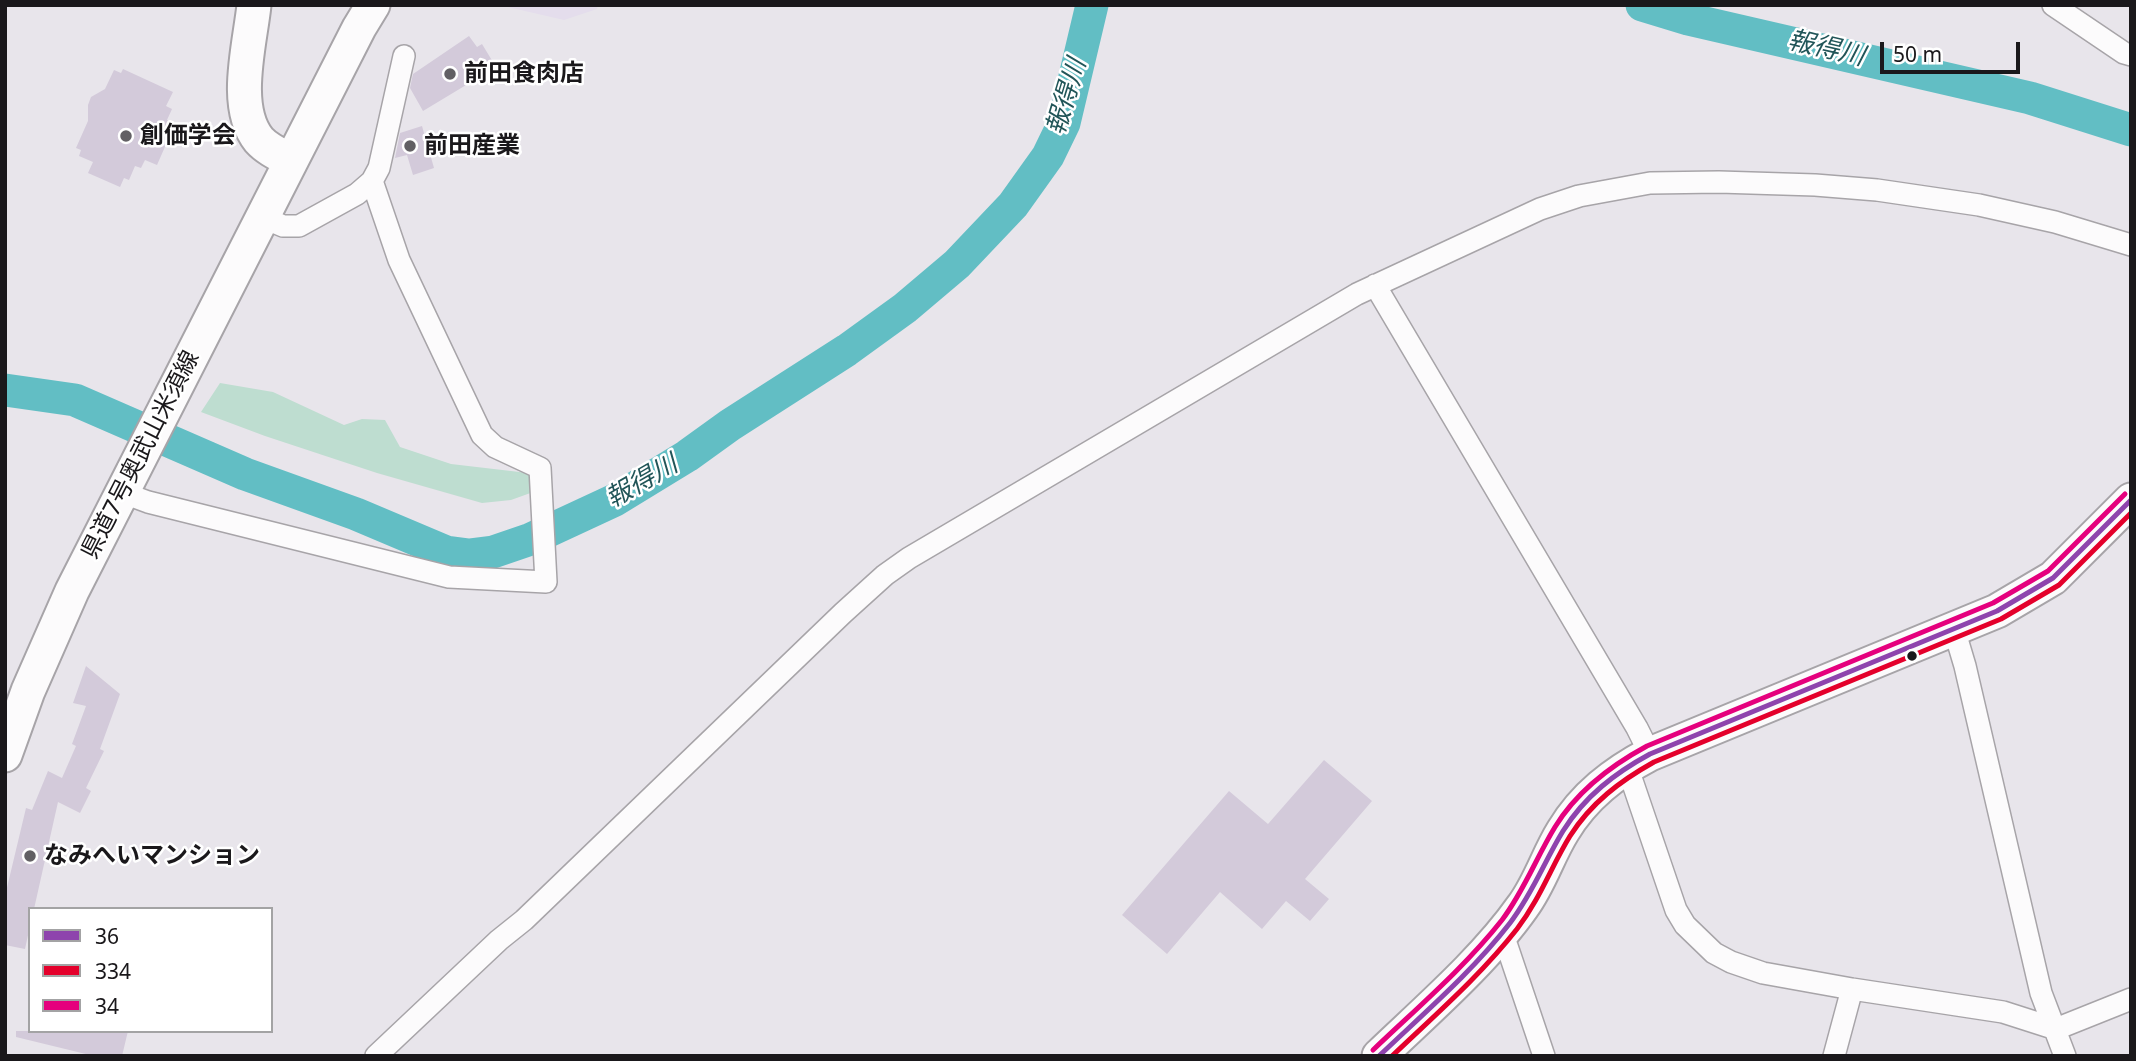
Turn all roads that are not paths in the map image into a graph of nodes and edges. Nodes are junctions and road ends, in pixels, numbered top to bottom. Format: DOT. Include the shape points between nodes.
graph roads {
  1 [pos="254,5"];
  2 [pos="373,5"];
  3 [pos="2053,5"];
  4 [pos="2131,55"];
  5 [pos="404,56"];
  6 [pos="291,161"];
  7 [pos="372,181"];
  8 [pos="262,217"];
  9 [pos="2131,245"];
  10 [pos="1375,285"];
  11 [pos="125,484"];
  12 [pos="2131,500"];
  13 [pos="1954,629"];
  14 [pos="5,755"];
  15 [pos="1639,760"];
  16 [pos="1498,938"];
  17 [pos="1852,989"];
  18 [pos="2131,999"];
  19 [pos="2056,1029"];
  20 [pos="376,1056"];
  21 [pos="1379,1056"];
  22 [pos="1544,1056"];
  23 [pos="1834,1056"];
  24 [pos="2065,1056"];
  1 -- 6 [label="main road" via="245,111 259,139"];
  2 -- 6 [label="main road, 県道7号奥武山米須線"];
  3 -- 4 [label="street"];
  5 -- 7 [label="street" via="379,169"];
  6 -- 8 [label="main road, 県道7号奥武山米須線"];
  7 -- 8 [label="street" via="299,226 283,226"];
  7 -- 11 [label="street" via="399,260 482,435 495,447 540,468 546,582 449,577 148,502"];
  8 -- 11 [label="main road, 県道7号奥武山米須線"];
  9 -- 10 [label="street" via="2055,222 1922,196 1815,186 1650,183 1579,196 1540,209"];
  10 -- 15 [label="street" via="1637,728"];
  10 -- 20 [label="street" via="885,575"];
  11 -- 14 [label="main road, 県道7号奥武山米須線" via="72,591"];
  12 -- 13 [label="main road" via="2053,578 1997,611"];
  13 -- 15 [label="main road"];
  13 -- 19 [label="street" via="2041,993"];
  15 -- 16 [label="main road" via="1608,779 1576,813 1525,905"];
  15 -- 17 [label="street" via="1676,911 1685,925 1723,958 1752,969"];
  16 -- 21 [label="main road"];
  16 -- 22 [label="street" via="1507,946"];
  17 -- 19 [label="street" via="2003,1012"];
  17 -- 23 [label="street"];
  18 -- 19 [label="street"];
  19 -- 24 [label="street"];
}
